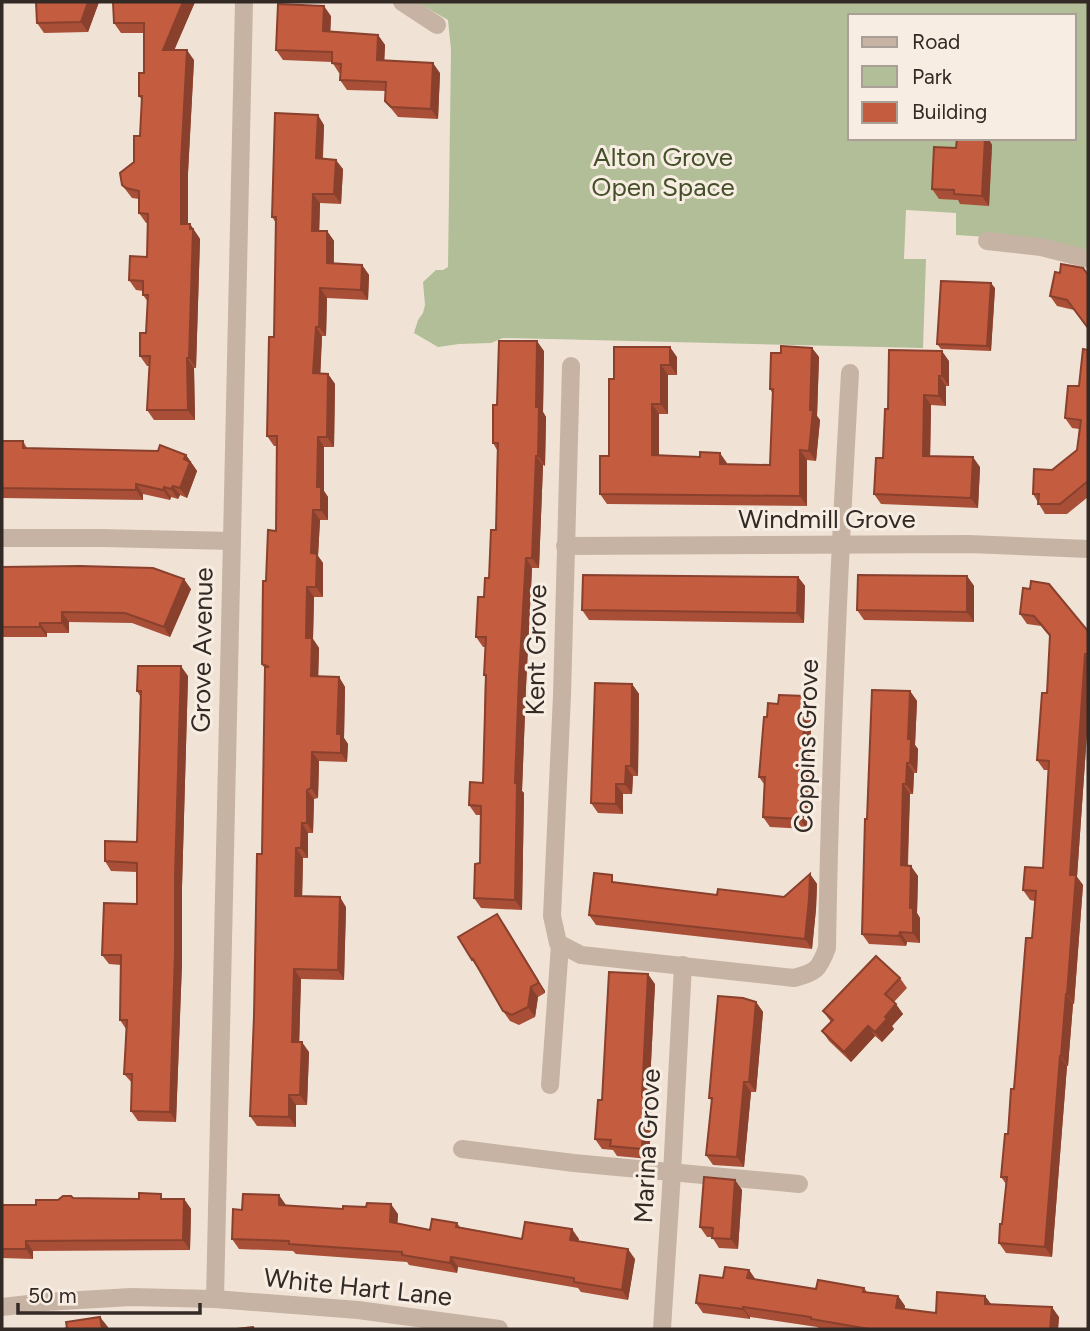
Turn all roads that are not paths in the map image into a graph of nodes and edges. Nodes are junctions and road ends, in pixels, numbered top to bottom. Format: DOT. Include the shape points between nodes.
graph roads {
  1 [pos="244,2"];
  2 [pos="402,2"];
  3 [pos="438,25"];
  4 [pos="987,241"];
  5 [pos="1088,259"];
  6 [pos="571,366"];
  7 [pos="850,373"];
  8 [pos="2,538"];
  9 [pos="231,541"];
  10 [pos="565,546"];
  11 [pos="841,546"];
  12 [pos="1088,549"];
  13 [pos="557,939"];
  14 [pos="683,965"];
  15 [pos="550,1085"];
  16 [pos="462,1149"];
  17 [pos="672,1172"];
  18 [pos="799,1184"];
  19 [pos="215,1299"];
  20 [pos="2,1307"];
  21 [pos="499,1329"];
  22 [pos="662,1329"];
  1 -- 9 [label="street, Grove Avenue"];
  2 -- 3 [label="street"];
  4 -- 5 [label="street" via="1041,247"];
  6 -- 10 [label="street, Kent Grove"];
  7 -- 11 [label="street, Coppins Grove"];
  8 -- 9 [label="street"];
  9 -- 19 [label="street, Grove Avenue"];
  10 -- 11 [label="street, Windmill Grove"];
  10 -- 13 [label="street, Kent Grove" via="552,916"];
  11 -- 12 [label="street, Windmill Grove" via="969,544"];
  11 -- 14 [label="street, Coppins Grove" via="827,948 822,962 813,973 794,978"];
  13 -- 14 [label="street" via="580,954"];
  13 -- 15 [label="street, Kent Grove"];
  14 -- 17 [label="street, Marina Grove"];
  16 -- 17 [label="street"];
  17 -- 18 [label="street"];
  17 -- 22 [label="street, Marina Grove"];
  19 -- 20 [label="street, White Hart Lane" via="131,1297"];
  19 -- 21 [label="street, White Hart Lane" via="358,1310"];
}
